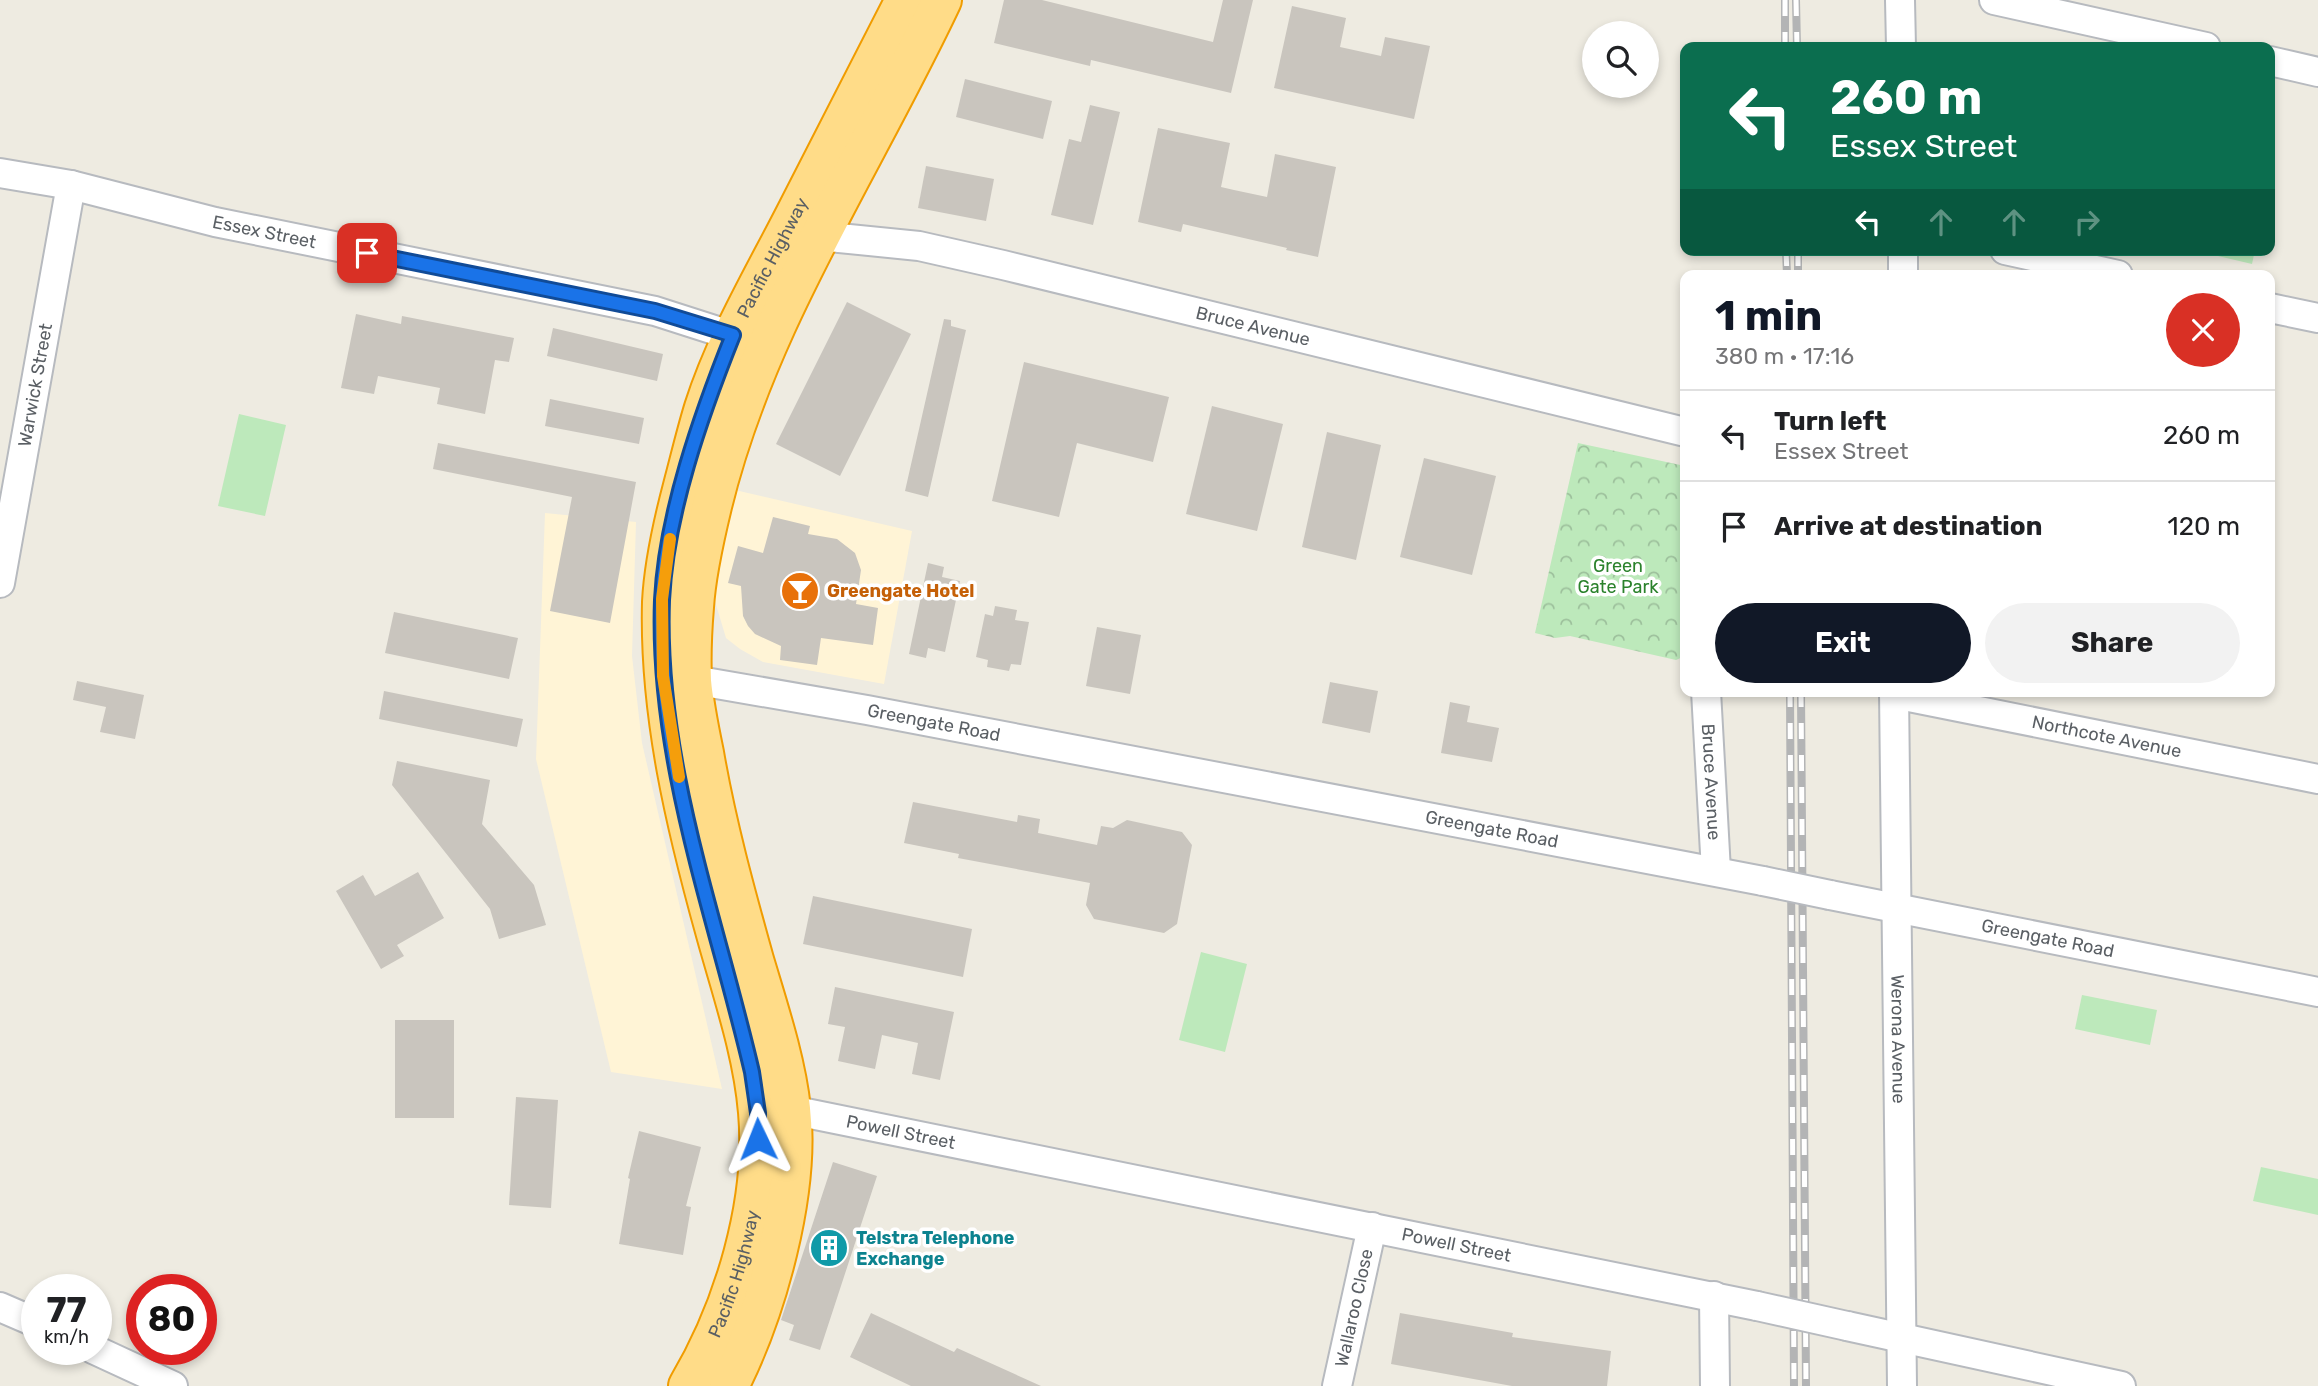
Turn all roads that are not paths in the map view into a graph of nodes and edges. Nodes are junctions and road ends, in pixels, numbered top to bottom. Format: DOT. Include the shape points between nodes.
graph roads {
  1 [pos="905,0"];
  2 [pos="942,0"];
  3 [pos="1900,0"];
  4 [pos="1994,0"];
  5 [pos="1901,42"];
  6 [pos="2183,42"];
  7 [pos="2275,62"];
  8 [pos="2318,72"];
  9 [pos="0,173"];
  10 [pos="71,185"];
  11 [pos="819,236"];
  12 [pos="2032,256"];
  13 [pos="2095,270"];
  14 [pos="2275,308"];
  15 [pos="2318,318"];
  16 [pos="733,335"];
  17 [pos="1680,431"];
  18 [pos="0,583"];
  19 [pos="678,678"];
  20 [pos="1706,697"];
  21 [pos="1894,697"];
  22 [pos="1914,697"];
  23 [pos="2318,779"];
  24 [pos="1716,871"];
  25 [pos="1898,910"];
  26 [pos="2318,992"];
  27 [pos="791,1110"];
  28 [pos="1372,1227"];
  29 [pos="1714,1296"];
  30 [pos="0,1307"];
  31 [pos="21,1317"];
  32 [pos="1902,1339"];
  33 [pos="112,1358"];
  34 [pos="173,1386"];
  35 [pos="688,1386"];
  36 [pos="729,1386"];
  37 [pos="1337,1386"];
  38 [pos="1715,1386"];
  39 [pos="1902,1386"];
  40 [pos="2121,1386"];
  1 -- 16 [label="highway, Pacific Highway"];
  2 -- 11 [label="highway, Pacific Highway"];
  3 -- 5 [label="street"];
  4 -- 6 [label="street"];
  7 -- 8 [label="street"];
  9 -- 10 [label="street, Essex Street"];
  10 -- 16 [label="street, Essex Street" via="215,222 655,311"];
  10 -- 18 [label="street, Warwick Street"];
  11 -- 17 [label="street, Bruce Avenue" via="919,246 991,262"];
  11 -- 19 [label="highway, Pacific Highway" via="736,418 704,538"];
  12 -- 13 [label="street"];
  14 -- 15 [label="street"];
  16 -- 19 [label="highway, Pacific Highway" via="705,406 672,529 662,599"];
  19 -- 24 [label="street, Greengate Road"];
  19 -- 27 [label="highway, Pacific Highway" via="774,1031"];
  19 -- 35 [label="highway, Pacific Highway" via="667,711 684,806 743,1034 758,1113 758,1164 748,1230 715,1335"];
  20 -- 24 [label="street, Bruce Avenue"];
  21 -- 25 [label="street, Werona Avenue"];
  22 -- 23 [label="street, Northcote Avenue"];
  24 -- 25 [label="street, Greengate Road, bridge"];
  25 -- 26 [label="street, Greengate Road"];
  25 -- 32 [label="street, Werona Avenue"];
  27 -- 28 [label="street, Powell Street"];
  27 -- 36 [label="highway, Pacific Highway" via="790,1172 782,1226 754,1325"];
  28 -- 29 [label="street, Powell Street"];
  28 -- 37 [label="street, Wallaroo Close"];
  29 -- 32 [label="street, Powell Street, bridge"];
  29 -- 38 [label="street"];
  30 -- 31 [label="street"];
  32 -- 39 [label="street, Werona Avenue"];
  32 -- 40 [label="street, Powell Street"];
  33 -- 34 [label="street"];
}
